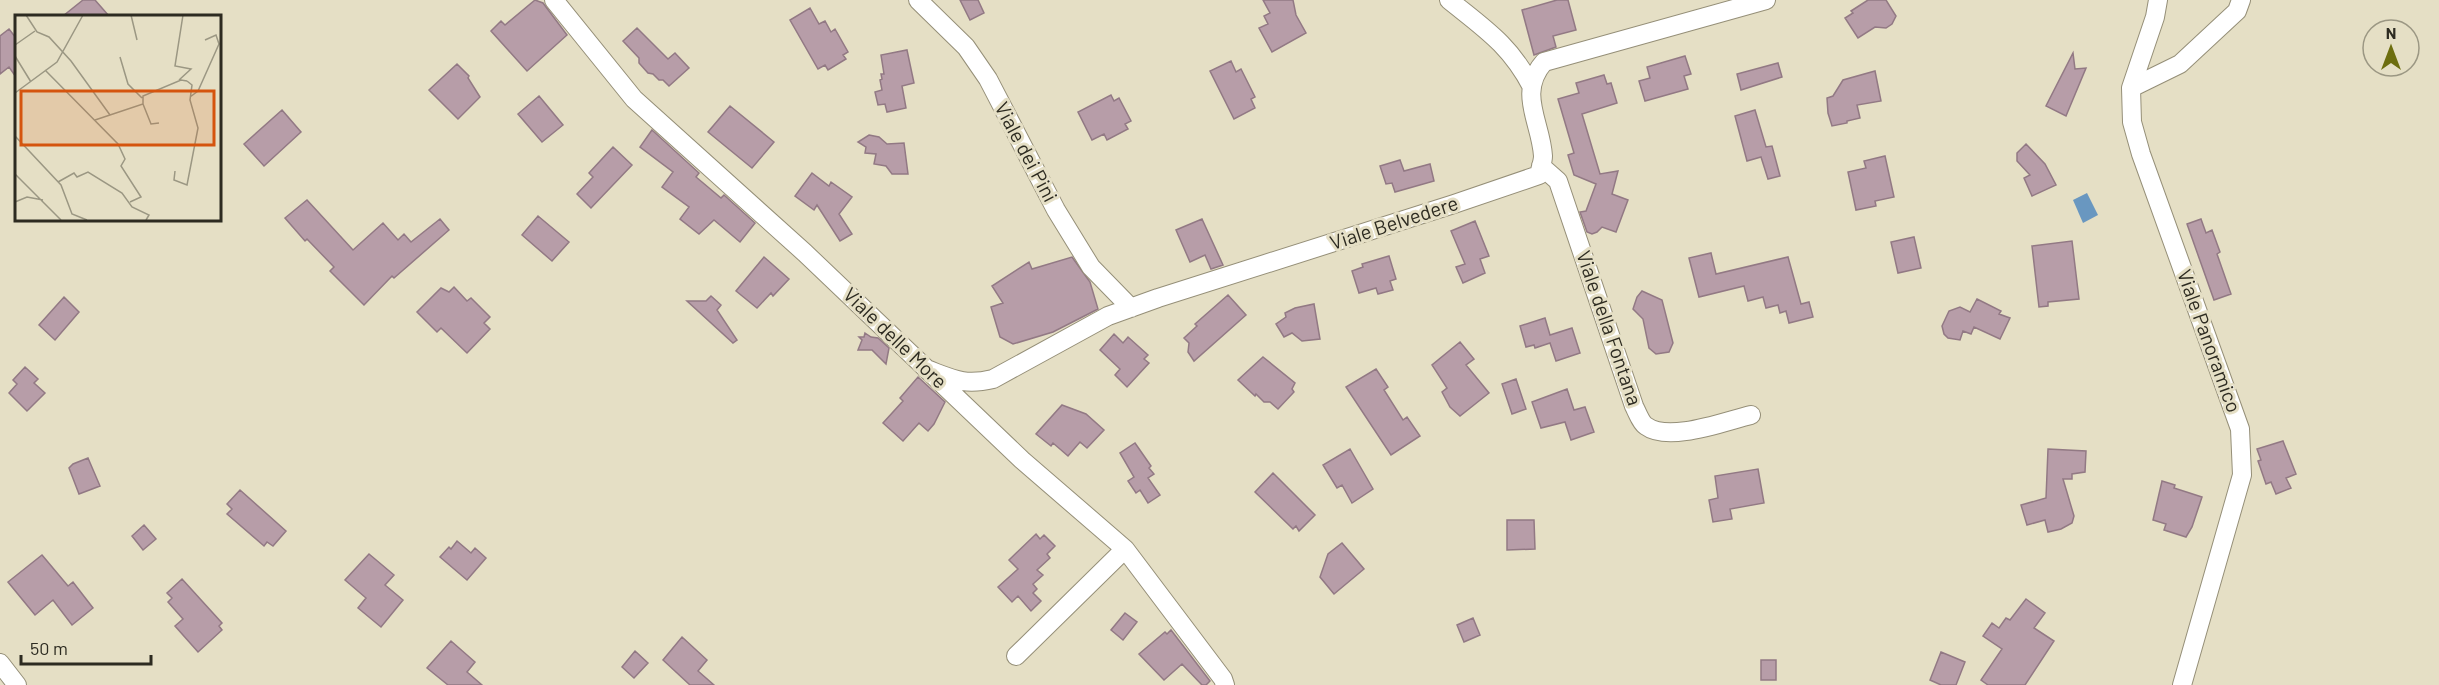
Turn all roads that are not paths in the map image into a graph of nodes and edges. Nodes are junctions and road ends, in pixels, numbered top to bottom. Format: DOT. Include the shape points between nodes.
graph roads {
  1 [pos="554,0"];
  2 [pos="918,0"];
  3 [pos="1449,0"];
  4 [pos="1766,0"];
  5 [pos="2158,0"];
  6 [pos="2241,0"];
  7 [pos="1532,87"];
  8 [pos="2131,88"];
  9 [pos="1541,166"];
  10 [pos="1131,308"];
  11 [pos="926,369"];
  12 [pos="1751,415"];
  13 [pos="1125,549"];
  14 [pos="1016,656"];
  15 [pos="0,663"];
  16 [pos="17,685"];
  17 [pos="1225,685"];
  18 [pos="2182,685"];
  1 -- 11 [label="street, Viale delle More" via="634,99 805,253"];
  2 -- 10 [label="street, Viale dei Pini" via="966,47 988,79 1056,210 1091,267"];
  3 -- 7 [label="street" via="1500,41"];
  4 -- 7 [label="street" via="1544,62 1533,74"];
  5 -- 8 [label="street, Viale Panoramico"];
  6 -- 8 [label="street" via="2237,11 2180,64"];
  7 -- 9 [label="street"];
  8 -- 18 [label="street, Viale Panoramico" via="2133,122 2141,154 2240,429 2242,475"];
  9 -- 10 [label="street, Viale Belvedere" via="1539,175"];
  9 -- 12 [label="street, Viale della Fontana" via="1558,181 1634,406 1645,426 1676,433"];
  10 -- 11 [label="street, Viale Belvedere" via="993,379 974,384"];
  11 -- 13 [label="street, Viale delle More" via="1022,460"];
  13 -- 14 [label="street"];
  13 -- 17 [label="street, Viale delle More"];
  15 -- 16 [label="street"];
}
